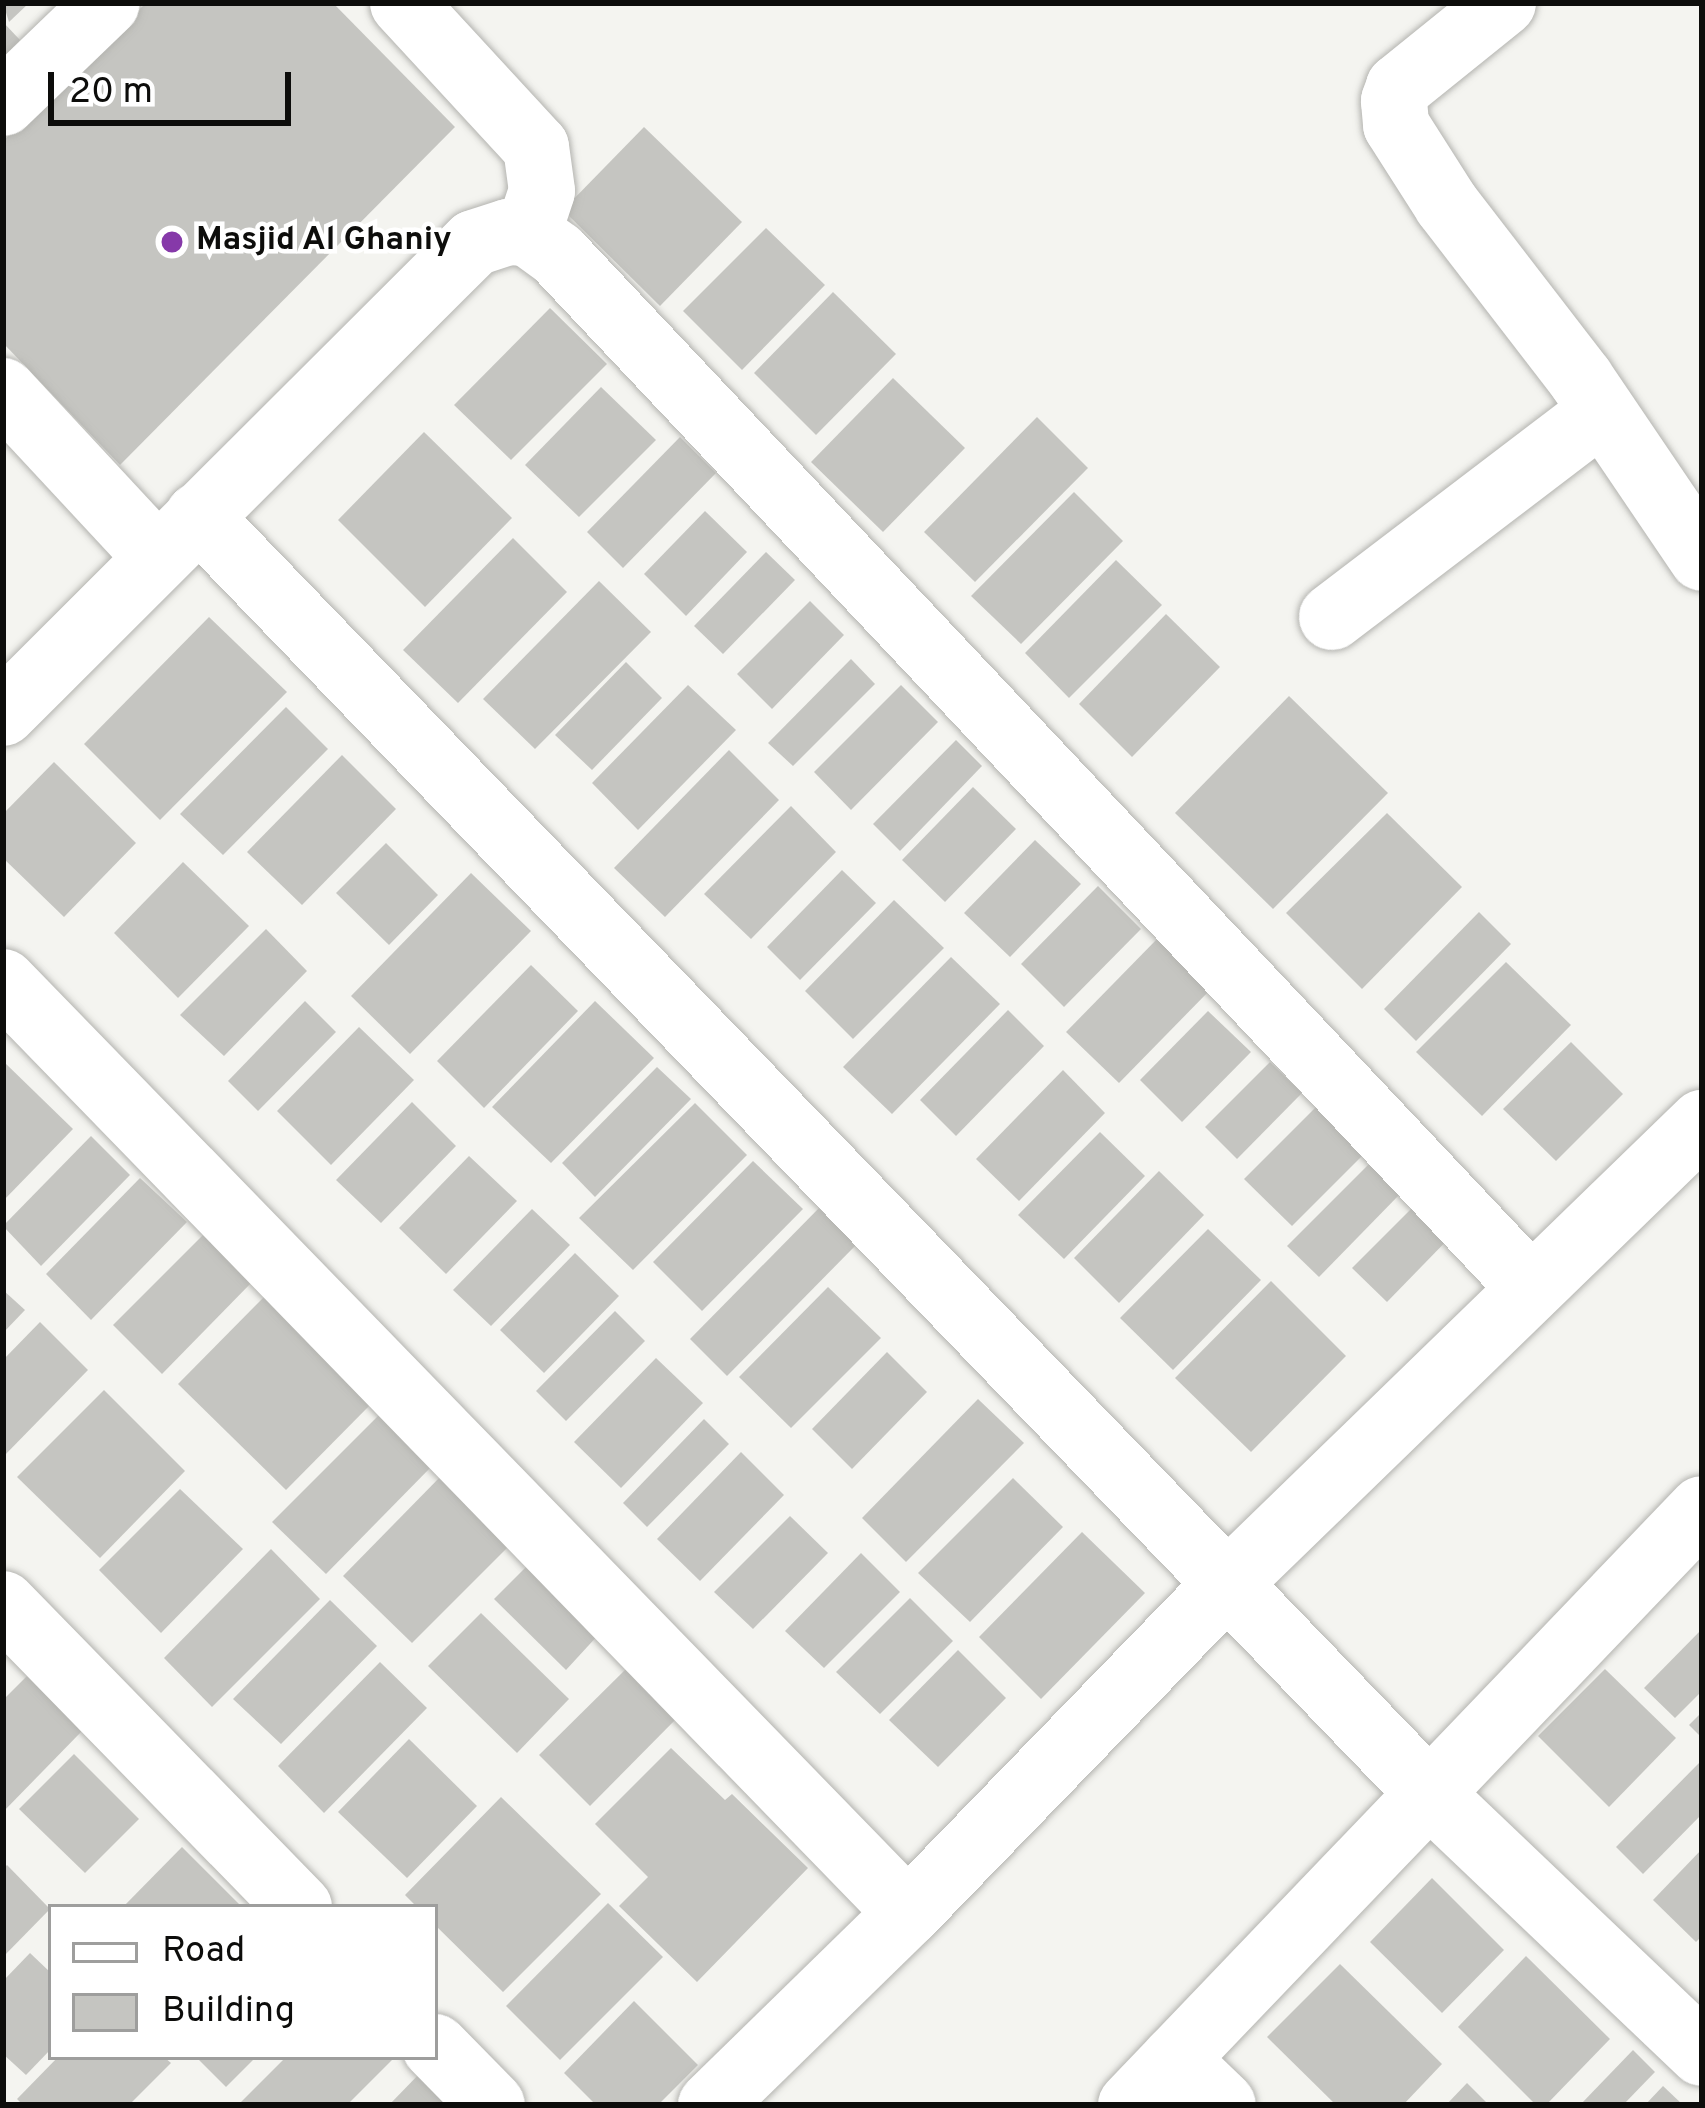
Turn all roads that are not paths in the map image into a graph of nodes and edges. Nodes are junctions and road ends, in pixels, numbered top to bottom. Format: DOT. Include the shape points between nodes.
graph roads {
  1 [pos="107,3"];
  2 [pos="403,3"];
  3 [pos="1502,3"];
  4 [pos="3,103"];
  5 [pos="528,233"];
  6 [pos="3,391"];
  7 [pos="1601,412"];
  8 [pos="177,537"];
  9 [pos="1702,558"];
  10 [pos="1332,617"];
  11 [pos="3,713"];
  12 [pos="3,982"];
  13 [pos="1702,1124"];
  14 [pos="1529,1286"];
  15 [pos="1699,1518"];
  16 [pos="1228,1583"];
  17 [pos="3,1604"];
  18 [pos="1431,1795"];
  19 [pos="295,1904"];
  20 [pos="908,1913"];
  21 [pos="438,2050"];
  22 [pos="1702,2053"];
  23 [pos="1153,2082"];
  24 [pos="492,2105"];
  25 [pos="711,2105"];
  26 [pos="1222,2105"];
  1 -- 4 [label="street"];
  2 -- 5 [label="street" via="536,147 542,191"];
  3 -- 7 [label="street" via="1408,78 1393,115 1447,205"];
  5 -- 8 [label="street" via="474,243"];
  5 -- 14 [label="street" via="557,254"];
  6 -- 8 [label="street"];
  7 -- 9 [label="street"];
  7 -- 10 [label="street"];
  8 -- 11 [label="street"];
  8 -- 16 [label="street"];
  12 -- 20 [label="street"];
  13 -- 14 [label="street"];
  14 -- 16 [label="street"];
  15 -- 18 [label="street"];
  16 -- 18 [label="street"];
  16 -- 20 [label="street"];
  17 -- 19 [label="street"];
  18 -- 22 [label="street"];
  18 -- 23 [label="street"];
  20 -- 25 [label="street"];
  21 -- 24 [label="street"];
  23 -- 26 [label="street"];
}
